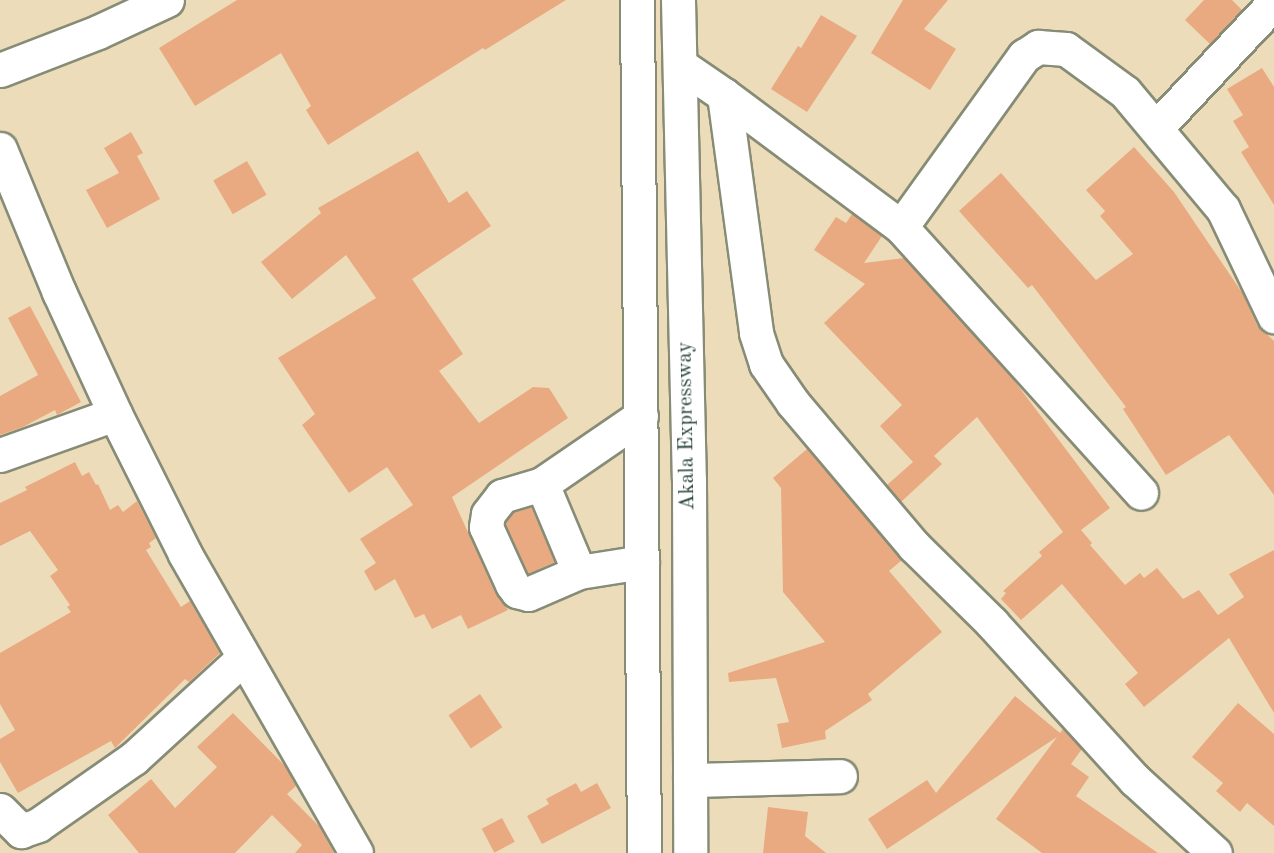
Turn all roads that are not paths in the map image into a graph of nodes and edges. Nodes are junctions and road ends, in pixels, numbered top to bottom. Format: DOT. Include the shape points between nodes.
graph roads {
  1 [pos="167,0"];
  2 [pos="637,0"];
  3 [pos="678,0"];
  4 [pos="1274,3"];
  5 [pos="680,65"];
  6 [pos="0,70"];
  7 [pos="724,95"];
  8 [pos="1156,128"];
  9 [pos="0,149"];
  10 [pos="901,227"];
  11 [pos="1274,316"];
  12 [pos="115,414"];
  13 [pos="641,416"];
  14 [pos="687,421"];
  15 [pos="0,455"];
  16 [pos="542,484"];
  17 [pos="1141,493"];
  18 [pos="642,562"];
  19 [pos="579,572"];
  20 [pos="243,658"];
  21 [pos="840,776"];
  22 [pos="690,780"];
  23 [pos="0,810"];
  24 [pos="356,853"];
  25 [pos="644,853"];
  26 [pos="690,853"];
  27 [pos="1215,853"];
  1 -- 6 [label="street"];
  2 -- 13 [label="street"];
  3 -- 5 [label="street, Akala Expressway"];
  4 -- 8 [label="street"];
  5 -- 7 [label="street"];
  5 -- 14 [label="street, Akala Expressway"];
  7 -- 10 [label="street"];
  7 -- 27 [label="street" via="756,333 766,364 793,404 914,546 992,623 1135,780"];
  8 -- 10 [label="street" via="1125,92 1066,49 1038,47 1024,56"];
  8 -- 11 [label="street" via="1223,209"];
  9 -- 12 [label="street"];
  10 -- 17 [label="street"];
  12 -- 15 [label="street"];
  12 -- 20 [label="street" via="185,554"];
  13 -- 14 [label="street"];
  13 -- 16 [label="street"];
  13 -- 18 [label="street"];
  14 -- 22 [label="street, Akala Expressway"];
  16 -- 19 [label="street"];
  16 -- 19 [label="street" via="502,496 488,514 486,527 517,591 528,594"];
  18 -- 19 [label="street"];
  18 -- 25 [label="street"];
  20 -- 23 [label="street" via="134,758 38,825 21,831"];
  20 -- 24 [label="street"];
  21 -- 22 [label="street"];
  22 -- 26 [label="street, Akala Expressway"];
}
